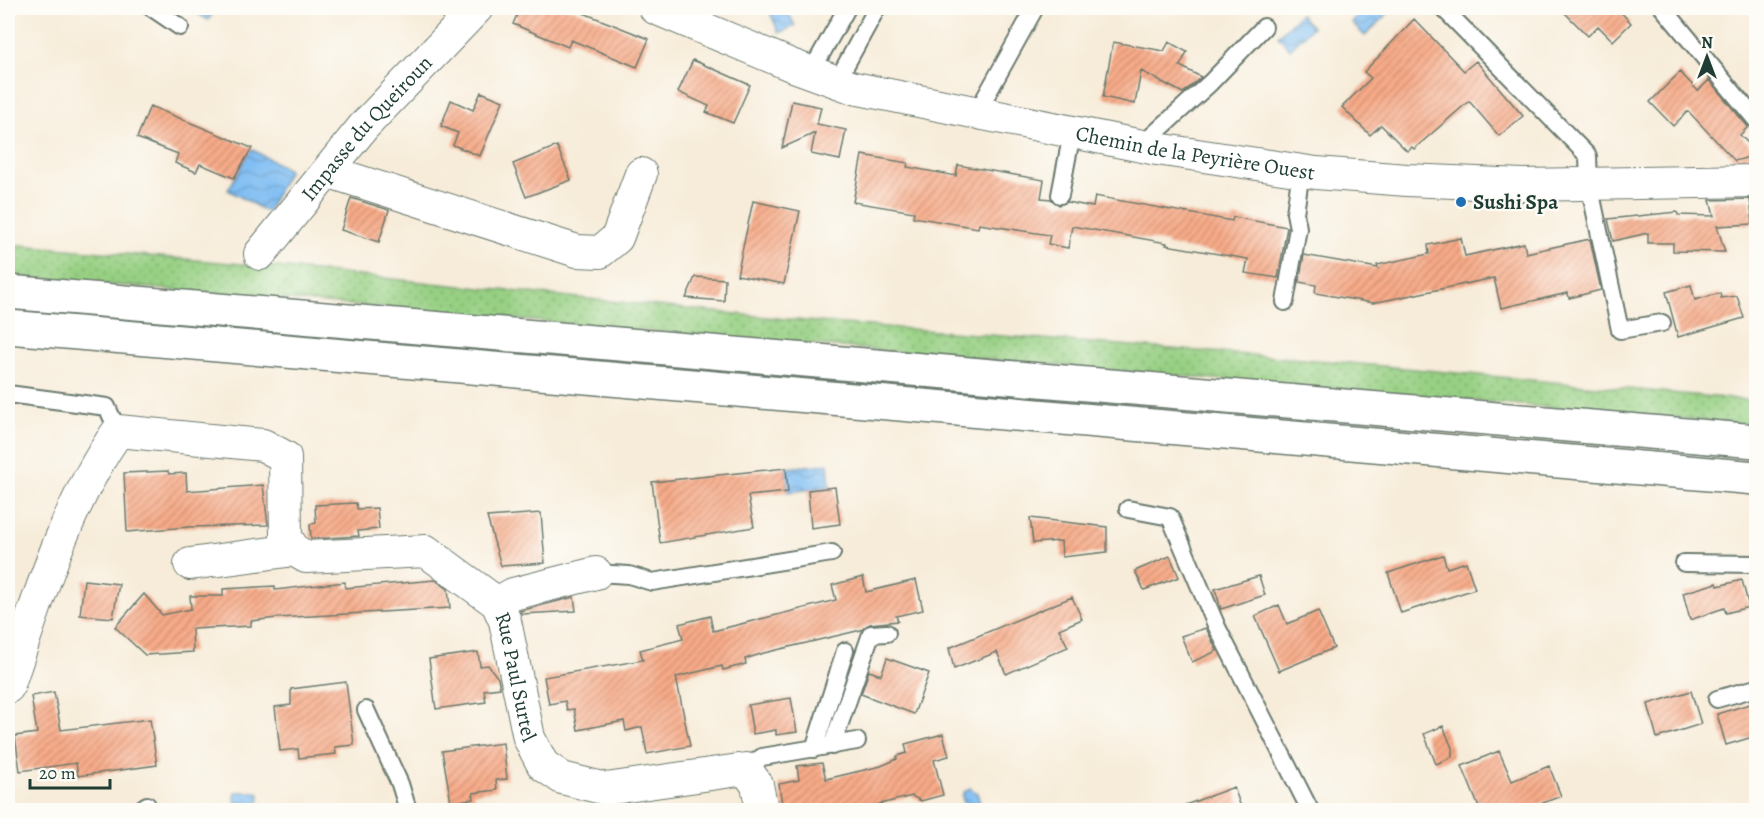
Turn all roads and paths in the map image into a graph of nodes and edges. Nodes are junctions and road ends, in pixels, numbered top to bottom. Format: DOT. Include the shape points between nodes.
graph roads {
  1 [pos="152,8"];
  2 [pos="477,8"];
  3 [pos="655,8"];
  4 [pos="847,8"];
  5 [pos="877,8"];
  6 [pos="1035,8"];
  7 [pos="1443,8"];
  8 [pos="1664,8"];
  9 [pos="180,27"];
  10 [pos="1264,27"];
  11 [pos="824,77"];
  12 [pos="976,114"];
  13 [pos="1756,120"];
  14 [pos="1072,133"];
  15 [pos="1141,146"];
  16 [pos="1301,171"];
  17 [pos="330,172"];
  18 [pos="641,174"];
  19 [pos="1756,181"];
  20 [pos="1589,184"];
  21 [pos="1060,195"];
  22 [pos="260,254"];
  23 [pos="8,292"];
  24 [pos="1285,302"];
  25 [pos="1662,323"];
  26 [pos="8,327"];
  27 [pos="8,394"];
  28 [pos="117,431"];
  29 [pos="1756,441"];
  30 [pos="1756,478"];
  31 [pos="1128,508"];
  32 [pos="294,550"];
  33 [pos="832,553"];
  34 [pos="1684,563"];
  35 [pos="190,564"];
  36 [pos="1756,564"];
  37 [pos="596,573"];
  38 [pos="497,603"];
  39 [pos="887,633"];
  40 [pos="845,651"];
  41 [pos="8,687"];
  42 [pos="1756,688"];
  43 [pos="1717,699"];
  44 [pos="366,710"];
  45 [pos="857,741"];
  46 [pos="832,746"];
  47 [pos="813,749"];
  48 [pos="746,769"];
  49 [pos="408,810"];
  50 [pos="762,810"];
  51 [pos="1310,810"];
  1 -- 9 [label="lane"];
  2 -- 17 [label="street, Impasse du Queiroun" via="364,126"];
  3 -- 11 [label="street, Chemin de la Peyrière Ouest"];
  4 -- 11 [label="lane"];
  5 -- 11 [label="lane"];
  6 -- 12 [label="lane"];
  7 -- 20 [label="lane" via="1588,156"];
  8 -- 13 [label="lane"];
  10 -- 15 [label="lane"];
  11 -- 12 [label="street, Chemin de la Peyrière Ouest" via="854,88"];
  12 -- 14 [label="street, Chemin de la Peyrière Ouest"];
  14 -- 15 [label="street, Chemin de la Peyrière Ouest"];
  14 -- 21 [label="lane"];
  15 -- 16 [label="street, Chemin de la Peyrière Ouest"];
  16 -- 20 [label="street, Chemin de la Peyrière Ouest" via="1407,180"];
  16 -- 24 [label="lane" via="1295,213 1298,228"];
  17 -- 18 [label="street" via="577,251 600,252 617,238"];
  17 -- 22 [label="street, Impasse du Queiroun"];
  19 -- 20 [label="street, Chemin de la Peyrière Ouest"];
  20 -- 25 [label="lane" via="1620,330"];
  23 -- 29 [label="main road"];
  26 -- 30 [label="main road"];
  27 -- 28 [label="lane" via="107,407"];
  28 -- 32 [label="street" via="263,445 285,457 286,537"];
  28 -- 41 [label="street" via="57,547"];
  31 -- 51 [label="lane" via="1170,517 1217,627"];
  32 -- 35 [label="street"];
  32 -- 38 [label="street, Rue Paul Surtel" via="306,557 426,551"];
  33 -- 37 [label="lane" via="652,582 629,575"];
  34 -- 36 [label="lane"];
  37 -- 38 [label="street" via="513,594"];
  38 -- 48 [label="street, Rue Paul Surtel" via="505,621 529,738 543,765 562,778 606,789"];
  39 -- 46 [label="lane" via="871,634"];
  40 -- 47 [label="lane"];
  42 -- 43 [label="lane"];
  44 -- 49 [label="lane"];
  45 -- 46 [label="lane"];
  46 -- 47 [label="lane"];
  47 -- 48 [label="lane" via="762,757"];
  48 -- 50 [label="street" via="757,785"];
}
